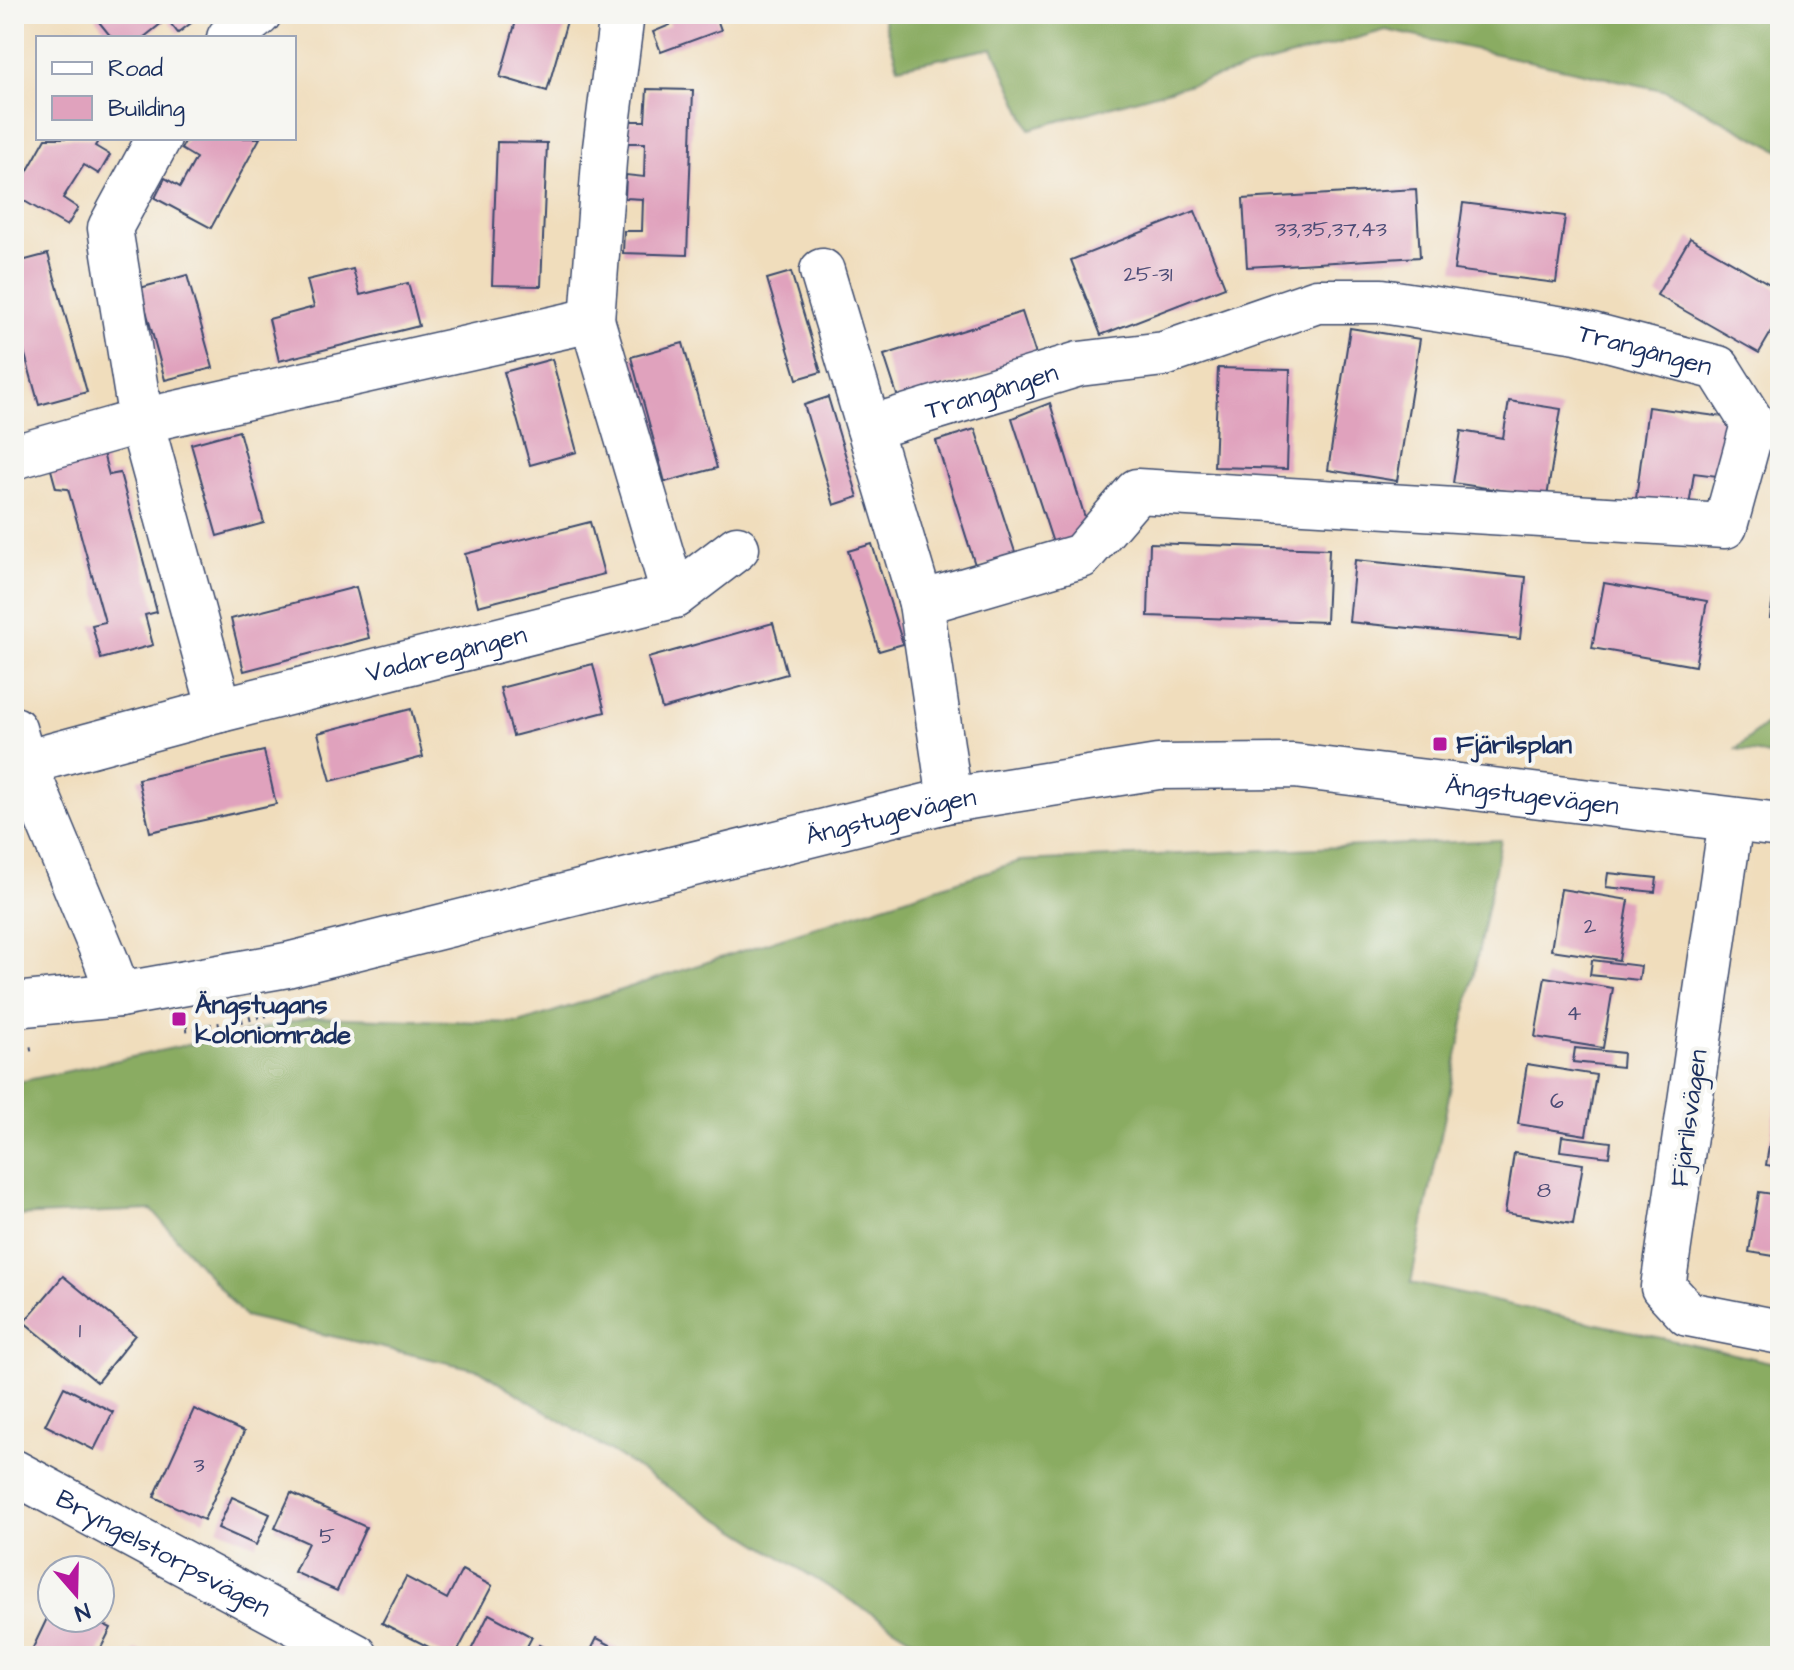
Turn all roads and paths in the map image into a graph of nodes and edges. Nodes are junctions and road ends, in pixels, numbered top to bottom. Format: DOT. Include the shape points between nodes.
graph roads {
  1 [pos="259,14"];
  2 [pos="622,14"];
  3 [pos="232,36"];
  4 [pos="158,140"];
  5 [pos="822,271"];
  6 [pos="592,320"];
  7 [pos="141,421"];
  8 [pos="869,428"];
  9 [pos="14,457"];
  10 [pos="737,548"];
  11 [pos="674,596"];
  12 [pos="921,603"];
  13 [pos="220,710"];
  14 [pos="19,746"];
  15 [pos="950,800"];
  16 [pos="1731,820"];
  17 [pos="1780,825"];
  18 [pos="119,995"];
  19 [pos="14,1005"];
  20 [pos="275,1012"];
  21 [pos="185,1029"];
  22 [pos="45,1047"];
  23 [pos="14,1051"];
  24 [pos="1780,1332"];
  25 [pos="14,1472"];
  26 [pos="356,1656"];
  1 -- 3 [label="street"];
  2 -- 6 [label="street"];
  4 -- 7 [label="street" via="110,228"];
  5 -- 8 [label="street"];
  6 -- 7 [label="street"];
  6 -- 11 [label="street"];
  7 -- 9 [label="street"];
  7 -- 13 [label="street"];
  8 -- 12 [label="street"];
  8 -- 12 [label="street, Trangången" via="1079,364 1164,354 1317,301 1382,301 1577,331 1718,368 1753,424 1725,526 1137,491 1081,556"];
  10 -- 11 [label="street, Vadaregången"];
  11 -- 13 [label="street, Vadaregången"];
  12 -- 15 [label="street"];
  13 -- 14 [label="street, Vadaregången"];
  14 -- 18 [label="street, Vadaregången"];
  15 -- 16 [label="street, Ängstugevägen" via="1158,767 1294,766"];
  15 -- 18 [label="street, Ängstugevägen" via="287,965"];
  16 -- 17 [label="street, Ängstugevägen"];
  16 -- 24 [label="street, Fjärilsvägen" via="1663,1287 1688,1314"];
  18 -- 19 [label="street, Ängstugevägen"];
  20 -- 21 [label="path"];
  22 -- 23 [label="path"];
  25 -- 26 [label="street, Bryngelstorpsvägen"];
}
